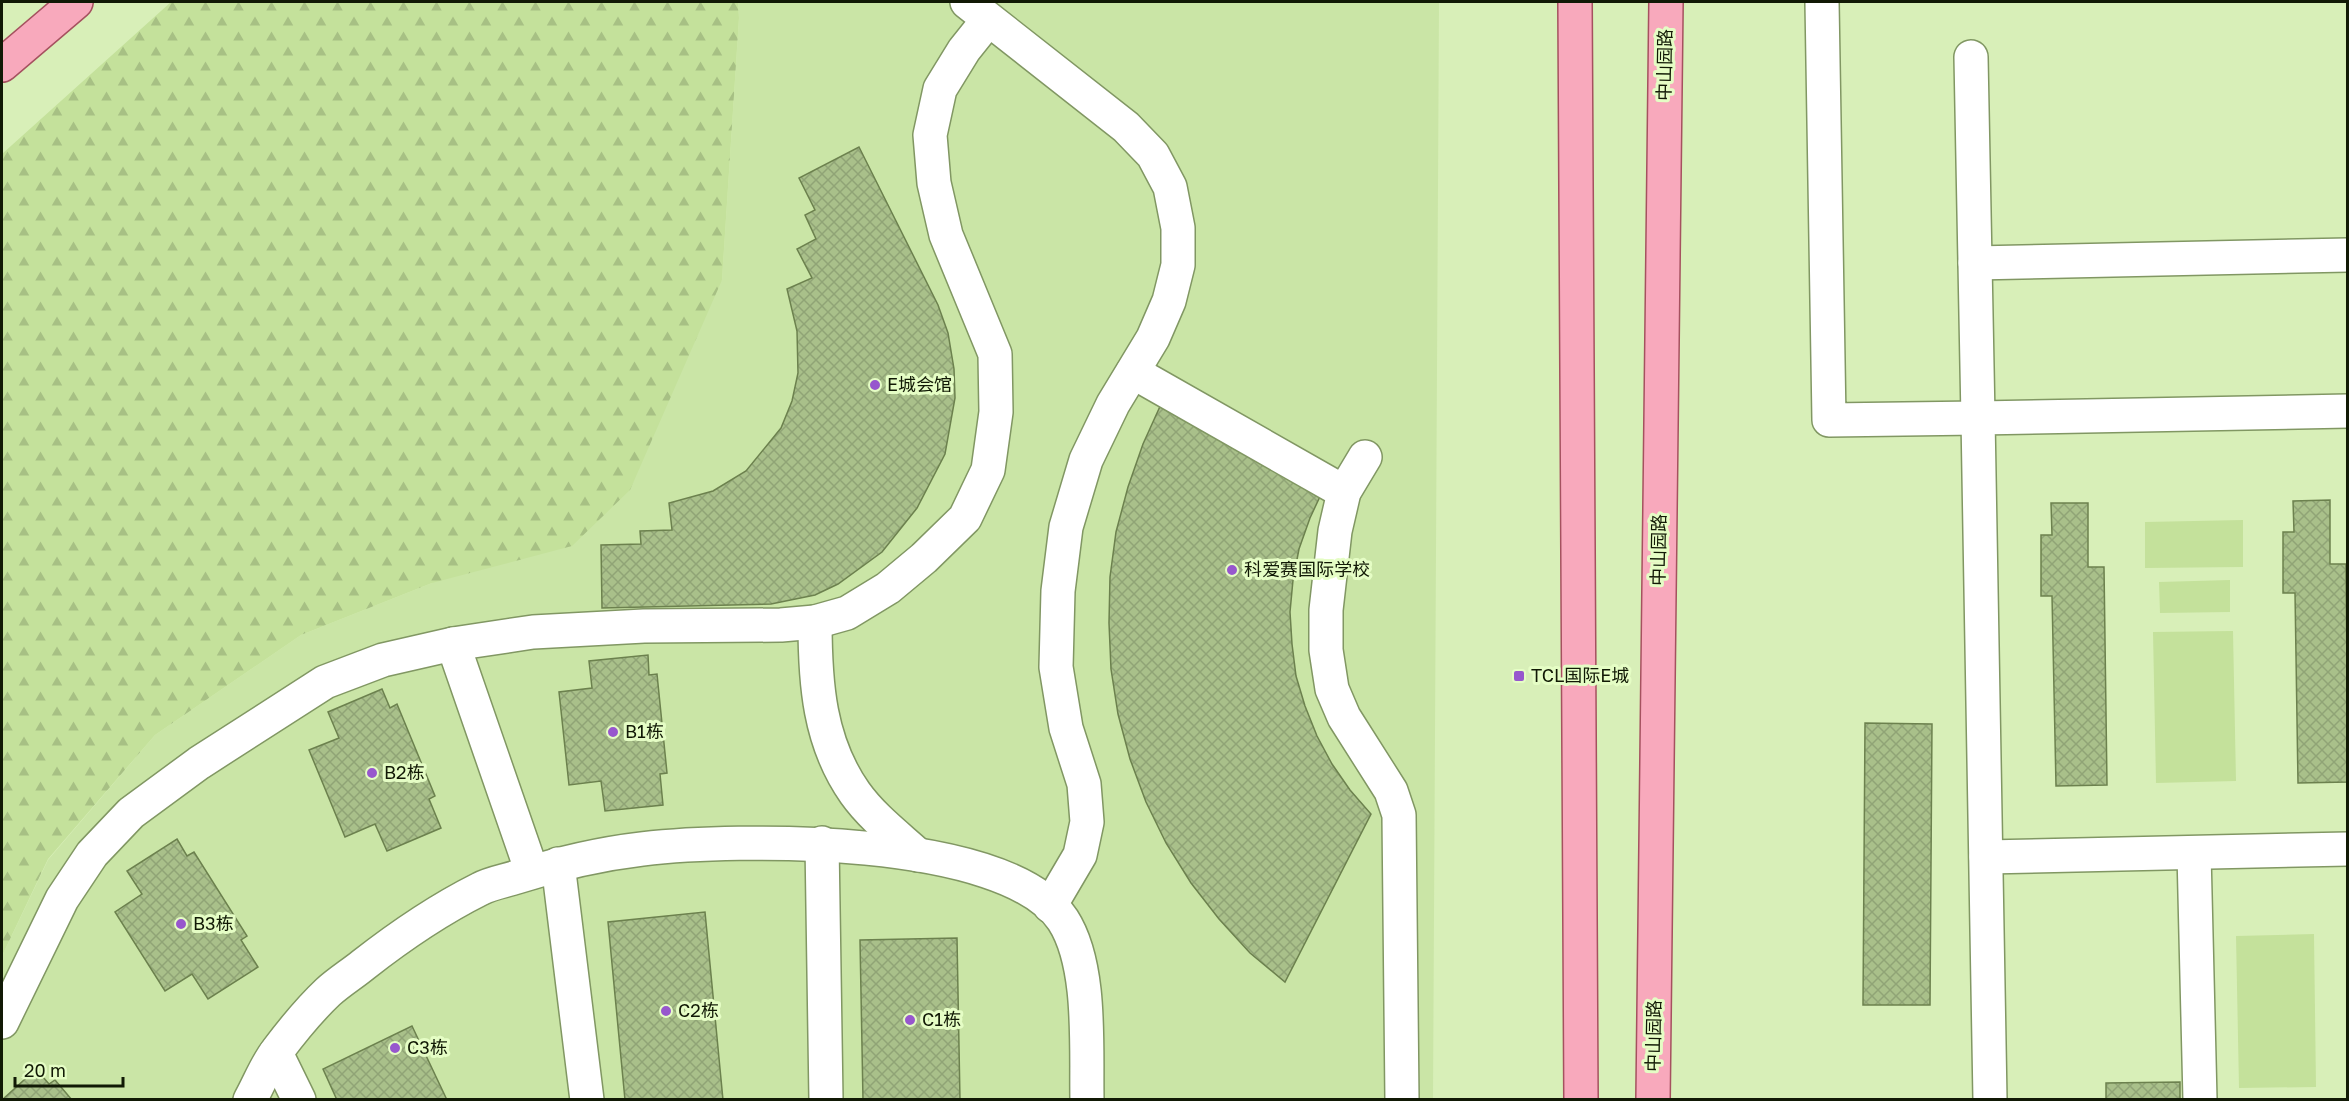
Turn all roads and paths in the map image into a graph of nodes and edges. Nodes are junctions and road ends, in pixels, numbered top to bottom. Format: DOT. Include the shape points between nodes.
graph roads {
  1 [pos="76,2"];
  2 [pos="1575,2"];
  3 [pos="1666,2"];
  4 [pos="1822,2"];
  5 [pos="978,11"];
  6 [pos="1971,57"];
  7 [pos="2,65"];
  8 [pos="2348,255"];
  9 [pos="1975,262"];
  10 [pos="1133,372"];
  11 [pos="2348,411"];
  12 [pos="1978,418"];
  13 [pos="1365,457"];
  14 [pos="1344,492"];
  15 [pos="815,622"];
  16 [pos="453,644"];
  17 [pos="822,843"];
  18 [pos="2348,849"];
  19 [pos="2194,853"];
  20 [pos="918,855"];
  21 [pos="1986,857"];
  22 [pos="545,868"];
  23 [pos="1050,906"];
  24 [pos="2,1022"];
  25 [pos="276,1053"];
  26 [pos="250,1100"];
  27 [pos="299,1100"];
  28 [pos="587,1100"];
  29 [pos="826,1100"];
  30 [pos="1087,1100"];
  31 [pos="1402,1100"];
  32 [pos="1581,1100"];
  33 [pos="1653,1100"];
  34 [pos="1990,1100"];
  35 [pos="2199,1100"];
  1 -- 7 [label="main road"];
  2 -- 32 [label="main road"];
  3 -- 33 [label="main road, 中山园路"];
  4 -- 12 [label="lane" via="1829,420"];
  5 -- 10 [label="lane" via="1126,127 1153,155 1170,187 1178,228 1178,265 1169,301"];
  5 -- 15 [label="lane" via="964,50 940,89 930,135 934,183 946,235 995,354 996,412 988,470 965,518 924,558 888,588 847,613"];
  6 -- 9 [label="lane"];
  8 -- 9 [label="lane"];
  9 -- 12 [label="lane"];
  10 -- 14 [label="lane"];
  10 -- 23 [label="lane" via="1086,460 1066,527 1058,591 1056,667 1066,728 1084,784 1087,822 1080,855"];
  11 -- 12 [label="lane"];
  12 -- 21 [label="lane"];
  13 -- 14 [label="lane"];
  14 -- 31 [label="lane" via="1335,531 1326,650 1332,689 1344,717 1391,791 1399,815"];
  15 -- 16 [label="lane" via="533,632"];
  15 -- 20 [label="lane" via="815,673 822,720 837,762 856,794"];
  16 -- 22 [label="lane"];
  16 -- 24 [label="lane" via="383,660 325,682 199,763 131,813 92,854 62,899"];
  17 -- 20 [label="lane"];
  17 -- 22 [label="lane" via="642,849"];
  17 -- 29 [label="lane"];
  18 -- 19 [label="lane"];
  19 -- 21 [label="lane"];
  19 -- 35 [label="lane"];
  20 -- 23 [label="lane" via="1011,880 1038,894"];
  21 -- 34 [label="lane"];
  22 -- 25 [label="lane" via="482,888 405,933 328,992"];
  22 -- 28 [label="lane"];
  23 -- 30 [label="lane" via="1075,944 1083,972"];
  25 -- 26 [label="lane"];
  25 -- 27 [label="lane"];
}
